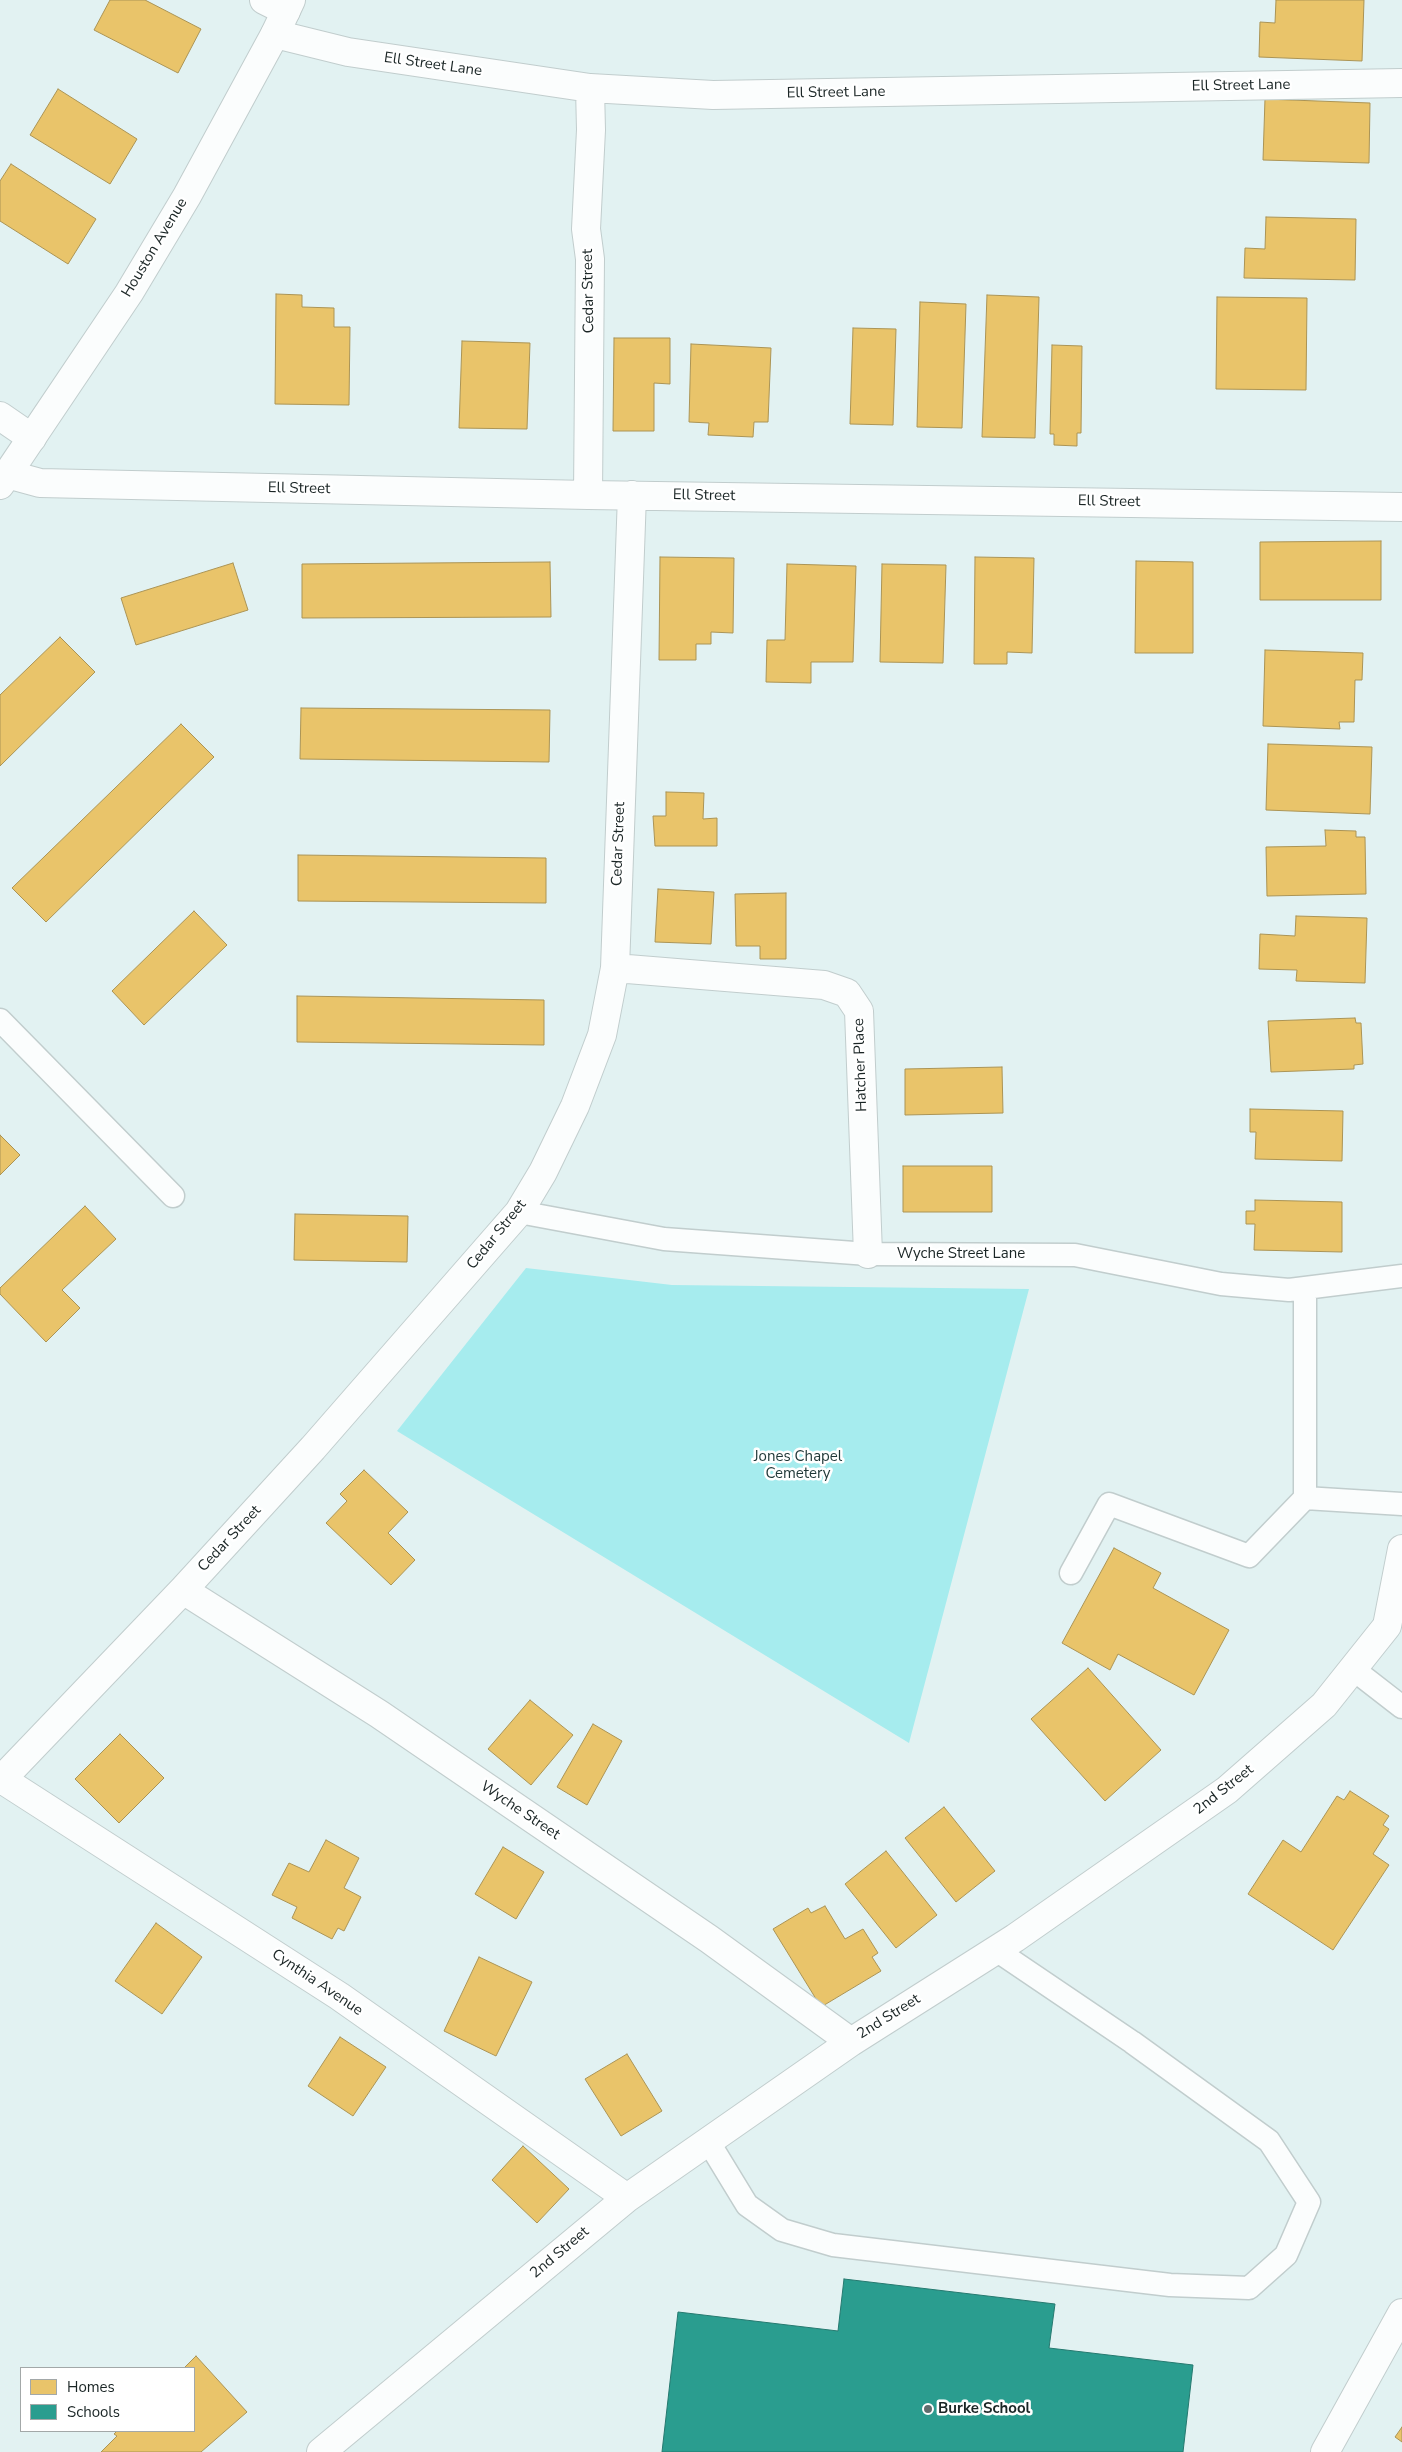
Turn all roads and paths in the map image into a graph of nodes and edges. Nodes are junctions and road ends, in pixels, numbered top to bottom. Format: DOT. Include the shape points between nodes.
graph roads {
  1 [pos="279,11"];
  2 [pos="1402,83"];
  3 [pos="590,88"];
  4 [pos="0,416"];
  5 [pos="32,438"];
  6 [pos="4,480"];
  7 [pos="588,495"];
  8 [pos="632,495"];
  9 [pos="1402,507"];
  10 [pos="615,968"];
  11 [pos="0,1020"];
  12 [pos="173,1196"];
  13 [pos="519,1212"];
  14 [pos="868,1254"];
  15 [pos="1402,1276"];
  16 [pos="1305,1288"];
  17 [pos="1304,1498"];
  18 [pos="1402,1504"];
  19 [pos="1402,1549"];
  20 [pos="1071,1573"];
  21 [pos="183,1590"];
  22 [pos="1395,1626"];
  23 [pos="1352,1669"];
  24 [pos="1402,1707"];
  25 [pos="1,1779"];
  26 [pos="996,1950"];
  27 [pos="851,2042"];
  28 [pos="708,2141"];
  29 [pos="626,2198"];
  30 [pos="1402,2313"];
  31 [pos="321,2452"];
  32 [pos="1325,2452"];
  1 -- 3 [label="street, Ell Street Lane" via="348,52"];
  1 -- 5 [label="street, Houston Avenue" via="187,196 129,293"];
  2 -- 3 [label="street, Ell Street Lane" via="713,95"];
  3 -- 7 [label="street, Cedar Street" via="586,229 590,259"];
  4 -- 5 [label="street"];
  5 -- 6 [label="street, Houston Avenue"];
  6 -- 7 [label="street, Ell Street"];
  7 -- 8 [label="street, Ell Street"];
  8 -- 9 [label="street, Ell Street"];
  8 -- 10 [label="street, Cedar Street"];
  10 -- 13 [label="street, Cedar Street" via="602,1035 575,1106 543,1172"];
  10 -- 14 [label="street, Hatcher Place" via="824,985 847,993 859,1011"];
  11 -- 12 [label="lane"];
  13 -- 14 [label="lane, Wyche Street Lane" via="664,1239"];
  13 -- 21 [label="street, Cedar Street" via="314,1448"];
  14 -- 16 [label="lane, Wyche Street Lane" via="1074,1255 1221,1284 1289,1290"];
  15 -- 16 [label="lane, Wyche Street Lane"];
  16 -- 17 [label="lane"];
  17 -- 18 [label="lane"];
  17 -- 20 [label="lane" via="1250,1556 1109,1504"];
  19 -- 22 [label="street, 2nd Street"];
  21 -- 25 [label="street, Cedar Street"];
  21 -- 27 [label="street, Wyche Street" via="379,1714 709,1939"];
  22 -- 23 [label="street, 2nd Street"];
  23 -- 24 [label="lane"];
  23 -- 26 [label="street, 2nd Street" via="1324,1705 1227,1790"];
  25 -- 29 [label="street, Cynthia Avenue" via="339,1996"];
  26 -- 27 [label="street, 2nd Street"];
  26 -- 28 [label="lane" via="1132,2042 1269,2141 1309,2202 1286,2255 1249,2288 1170,2285 833,2245 782,2230 748,2205"];
  27 -- 28 [label="street, 2nd Street"];
  28 -- 29 [label="street, 2nd Street"];
  29 -- 31 [label="street, 2nd Street"];
  30 -- 32 [label="street"];
}
